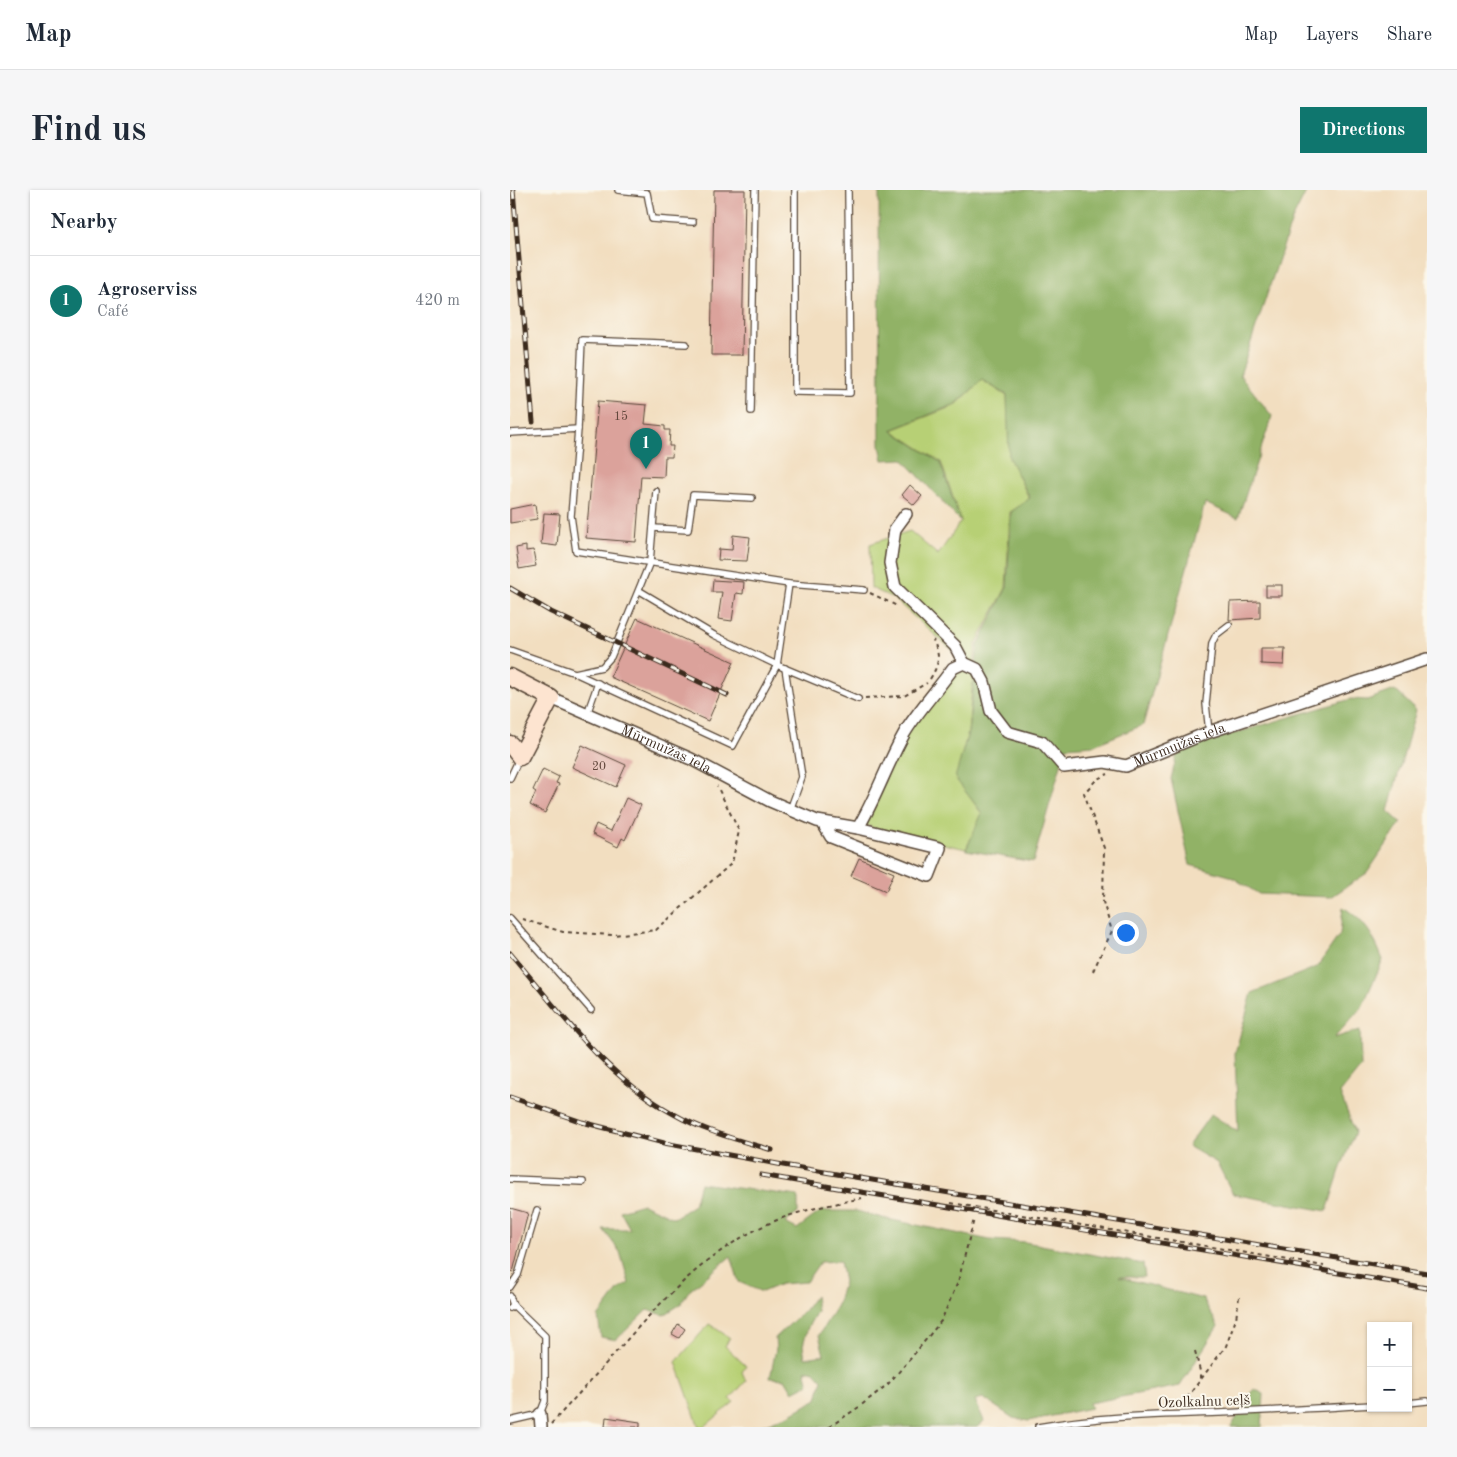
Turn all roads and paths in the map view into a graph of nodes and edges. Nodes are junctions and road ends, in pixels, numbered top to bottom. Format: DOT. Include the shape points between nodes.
graph roads {
  1 [pos="618,190"];
  2 [pos="755,190"];
  3 [pos="795,190"];
  4 [pos="848,190"];
  5 [pos="693,222"];
  6 [pos="686,344"];
  7 [pos="751,412"];
  8 [pos="578,429"];
  9 [pos="510,433"];
  10 [pos="656,491"];
  11 [pos="752,498"];
  12 [pos="906,514"];
  13 [pos="653,528"];
  14 [pos="650,562"];
  15 [pos="789,584"];
  16 [pos="640,590"];
  17 [pos="864,590"];
  18 [pos="902,610"];
  19 [pos="1229,625"];
  20 [pos="932,638"];
  21 [pos="510,650"];
  22 [pos="1427,660"];
  23 [pos="964,663"];
  24 [pos="777,665"];
  25 [pos="785,668"];
  26 [pos="575,672"];
  27 [pos="510,677"];
  28 [pos="598,683"];
  29 [pos="551,698"];
  30 [pos="858,699"];
  31 [pos="587,714"];
  32 [pos="1209,732"];
  33 [pos="510,744"];
  34 [pos="520,757"];
  35 [pos="1126,766"];
  36 [pos="709,769"];
  37 [pos="510,778"];
  38 [pos="790,810"];
  39 [pos="822,822"];
  40 [pos="858,828"];
  41 [pos="510,918"];
  42 [pos="519,918"];
  43 [pos="1093,971"];
  44 [pos="591,1010"];
  45 [pos="510,1179"];
  46 [pos="583,1182"];
  47 [pos="862,1198"];
  48 [pos="951,1203"];
  49 [pos="537,1210"];
  50 [pos="974,1219"];
  51 [pos="1324,1266"];
  52 [pos="510,1287"];
  53 [pos="510,1296"];
  54 [pos="1239,1297"];
  55 [pos="512,1307"];
  56 [pos="1195,1351"];
  57 [pos="1200,1382"];
  58 [pos="1427,1401"];
  59 [pos="1412,1403"];
  60 [pos="1367,1405"];
  61 [pos="540,1414"];
  62 [pos="1180,1414"];
  63 [pos="510,1421"];
  64 [pos="541,1427"];
  65 [pos="549,1427"];
  66 [pos="829,1427"];
  67 [pos="1038,1427"];
  1 -- 5 [label="lane" via="647,193 652,218"];
  2 -- 7 [label="lane"];
  3 -- 4 [label="lane" via="795,392 850,393"];
  6 -- 8 [label="lane" via="582,340"];
  8 -- 9 [label="lane"];
  8 -- 14 [label="lane" via="571,516 576,551"];
  10 -- 13 [label="lane"];
  11 -- 13 [label="lane" via="693,495 688,530"];
  12 -- 23 [label="street" via="896,529 890,563 894,587 932,622 954,646"];
  13 -- 14 [label="lane"];
  14 -- 15 [label="lane"];
  14 -- 16 [label="lane"];
  15 -- 17 [label="lane"];
  15 -- 24 [label="lane"];
  16 -- 24 [label="lane" via="714,634"];
  16 -- 26 [label="lane" via="611,657 602,667"];
  17 -- 18 [label="path" via="896,604"];
  19 -- 32 [label="lane" via="1216,635 1212,643 1206,704"];
  20 -- 30 [label="path" via="939,652 936,669 927,683 904,696"];
  21 -- 26 [label="lane"];
  22 -- 32 [label="street, Mūrmuižas iela"];
  23 -- 35 [label="street, Mūrmuižas iela" via="977,669 984,682 991,711 1007,732 1042,742 1064,767 1106,762"];
  23 -- 40 [label="street" via="954,668 906,731"];
  24 -- 25 [label="lane"];
  24 -- 28 [label="lane" via="733,746"];
  25 -- 30 [label="lane"];
  25 -- 38 [label="lane" via="802,777"];
  26 -- 28 [label="lane"];
  27 -- 29 [label="street, Mūrmuižas iela"];
  28 -- 31 [label="lane"];
  29 -- 31 [label="street, Mūrmuižas iela"];
  29 -- 34 [label="street"];
  31 -- 36 [label="street, Mūrmuižas iela"];
  32 -- 35 [label="street, Mūrmuižas iela"];
  33 -- 34 [label="street"];
  34 -- 37 [label="lane"];
  35 -- 43 [label="path" via="1097,779 1084,793 1104,848 1103,902 1112,931"];
  36 -- 38 [label="street, Mūrmuižas iela"];
  36 -- 42 [label="path" via="739,831 732,863 656,930 612,935 563,932"];
  38 -- 39 [label="street, Mūrmuižas iela"];
  39 -- 40 [label="street, Mūrmuižas iela"];
  39 -- 40 [label="street, Mūrmuižas iela" via="831,837 929,876 940,848"];
  41 -- 44 [label="lane"];
  45 -- 46 [label="lane"];
  47 -- 65 [label="path" via="770,1223 730,1245 694,1271 658,1306"];
  48 -- 51 [label="path"];
  49 -- 52 [label="lane" via="518,1275"];
  50 -- 66 [label="path" via="958,1282 941,1321 888,1384"];
  53 -- 55 [label="lane"];
  54 -- 57 [label="path" via="1236,1319 1226,1346"];
  55 -- 61 [label="lane" via="545,1336 546,1401"];
  56 -- 57 [label="path"];
  57 -- 62 [label="path" via="1186,1399"];
  58 -- 59 [label="lane"];
  60 -- 62 [label="lane, Ozolkalnu ceļš"];
  61 -- 63 [label="lane"];
  61 -- 64 [label="street"];
  62 -- 67 [label="lane, Ozolkalnu ceļš" via="1072,1421"];
}
